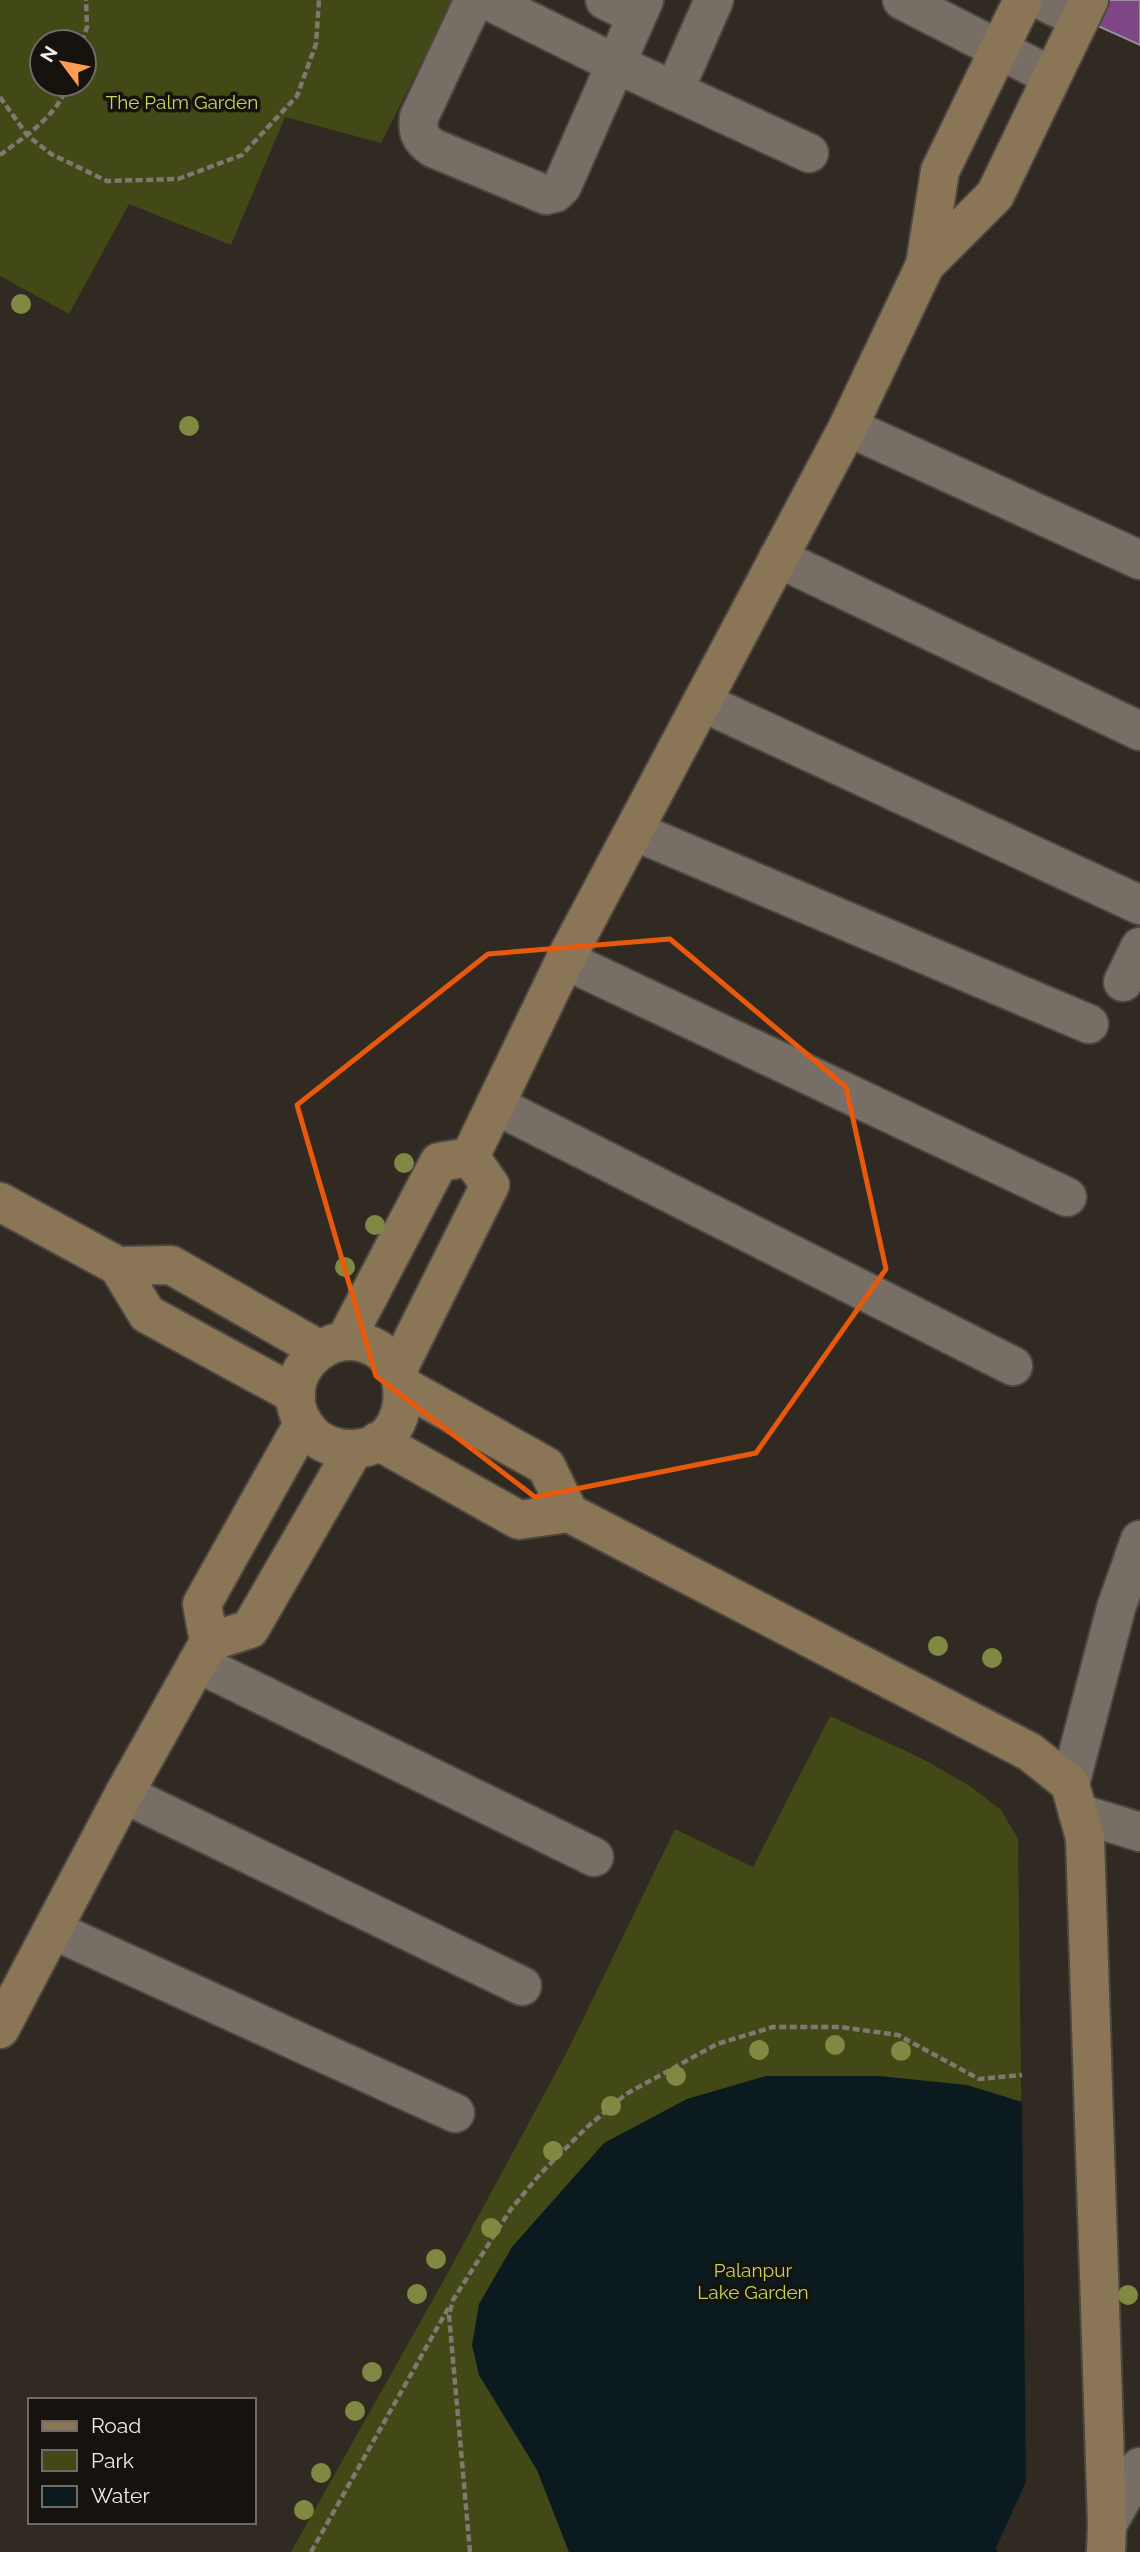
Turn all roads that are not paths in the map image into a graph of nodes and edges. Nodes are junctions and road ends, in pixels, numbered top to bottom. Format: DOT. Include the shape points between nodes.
graph roads {
  1 [pos="474,0"];
  2 [pos="487,0"];
  3 [pos="715,0"];
  4 [pos="902,0"];
  5 [pos="1023,0"];
  6 [pos="1041,0"];
  7 [pos="629,5"];
  8 [pos="1085,9"];
  9 [pos="999,49"];
  10 [pos="616,64"];
  11 [pos="1051,76"];
  12 [pos="674,91"];
  13 [pos="809,153"];
  14 [pos="925,265"];
  15 [pos="848,428"];
  16 [pos="778,558"];
  17 [pos="1140,560"];
  18 [pos="702,702"];
  19 [pos="1140,731"];
  20 [pos="634,831"];
  21 [pos="1140,905"];
  22 [pos="1140,947"];
  23 [pos="565,960"];
  24 [pos="1123,982"];
  25 [pos="1089,1024"];
  26 [pos="495,1105"];
  27 [pos="470,1157"];
  28 [pos="1067,1197"];
  29 [pos="0,1202"];
  30 [pos="118,1266"];
  31 [pos="332,1345"];
  32 [pos="1013,1367"];
  33 [pos="401,1378"];
  34 [pos="300,1410"];
  35 [pos="366,1445"];
  36 [pos="569,1513"];
  37 [pos="1140,1540"];
  38 [pos="203,1653"];
  39 [pos="124,1794"];
  40 [pos="1074,1798"];
  41 [pos="1140,1832"];
  42 [pos="594,1857"];
  43 [pos="53,1930"];
  44 [pos="522,1986"];
  45 [pos="0,2029"];
  46 [pos="455,2113"];
  47 [pos="1140,2467"];
  48 [pos="1107,2539"];
  1 -- 10 [label="street" via="419,117 422,141 433,148 537,193 555,192 562,186"];
  2 -- 10 [label="street"];
  3 -- 12 [label="street"];
  4 -- 9 [label="street"];
  5 -- 9 [label="street"];
  6 -- 8 [label="street"];
  7 -- 10 [label="street"];
  8 -- 11 [label="street"];
  9 -- 11 [label="street"];
  9 -- 14 [label="street" via="940,171"];
  10 -- 12 [label="street"];
  11 -- 14 [label="street" via="995,195"];
  12 -- 13 [label="street"];
  14 -- 15 [label="street"];
  15 -- 16 [label="street"];
  15 -- 17 [label="street"];
  16 -- 18 [label="street"];
  16 -- 19 [label="street"];
  18 -- 20 [label="street"];
  18 -- 21 [label="street"];
  20 -- 23 [label="street"];
  20 -- 25 [label="street"];
  22 -- 24 [label="street"];
  23 -- 26 [label="street"];
  23 -- 28 [label="street"];
  26 -- 27 [label="street"];
  26 -- 32 [label="street"];
  27 -- 31 [label="street" via="439,1162"];
  27 -- 33 [label="street" via="490,1185"];
  29 -- 30 [label="street"];
  30 -- 31 [label="street" via="171,1265"];
  30 -- 34 [label="street" via="147,1314"];
  31 -- 33 [label="street" via="361,1342 376,1347 388,1356"];
  31 -- 34 [label="street" via="307,1362 298,1378"];
  33 -- 35 [label="street" via="404,1402 399,1417 391,1431"];
  33 -- 36 [label="street" via="546,1466"];
  34 -- 35 [label="street" via="313,1436 325,1444"];
  34 -- 38 [label="street" via="202,1604"];
  35 -- 36 [label="street" via="519,1520"];
  35 -- 38 [label="street" via="250,1629"];
  36 -- 40 [label="street" via="1030,1752"];
  37 -- 40 [label="street" via="1116,1608"];
  38 -- 39 [label="street"];
  38 -- 42 [label="street"];
  39 -- 43 [label="street"];
  39 -- 44 [label="street"];
  40 -- 41 [label="street"];
  40 -- 48 [label="street" via="1085,1838"];
  43 -- 45 [label="street"];
  43 -- 46 [label="street"];
  47 -- 48 [label="street"];
}
